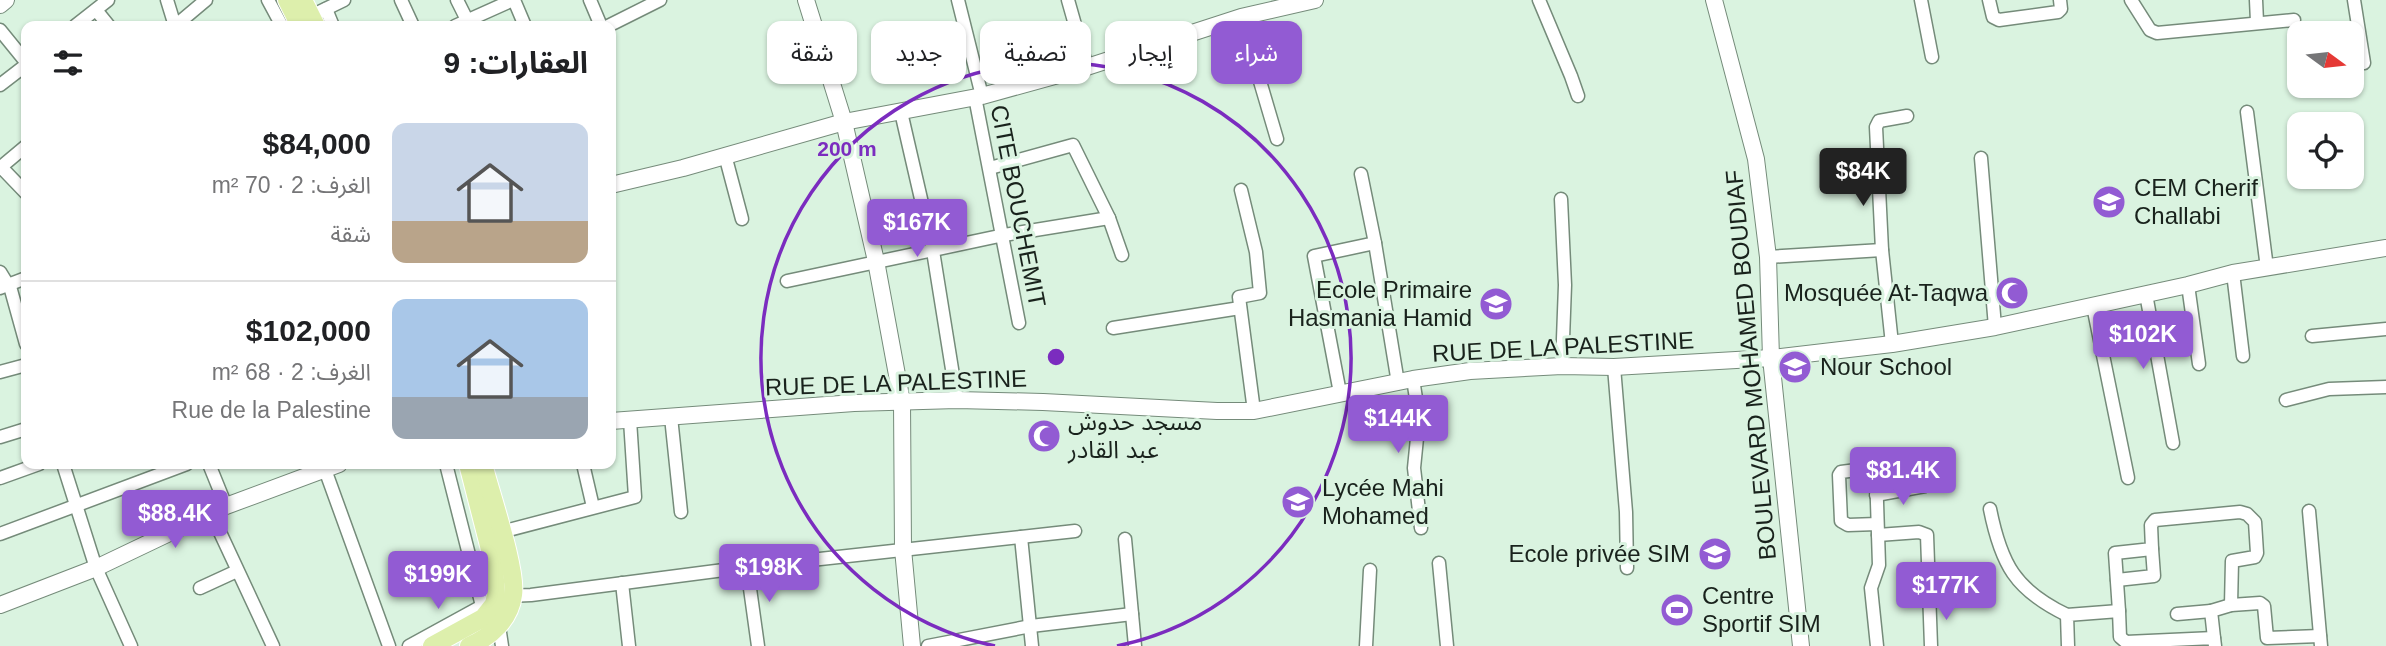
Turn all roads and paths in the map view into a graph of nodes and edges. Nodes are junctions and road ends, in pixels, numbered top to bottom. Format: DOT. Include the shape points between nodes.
graph roads {
  1 [pos="6,0"];
  2 [pos="84,0"];
  3 [pos="108,0"];
  4 [pos="167,0"];
  5 [pos="206,0"];
  6 [pos="268,0"];
  7 [pos="287,0"];
  8 [pos="344,0"];
  9 [pos="401,0"];
  10 [pos="457,0"];
  11 [pos="514,0"];
  12 [pos="590,0"];
  13 [pos="658,0"];
  14 [pos="806,0"];
  15 [pos="958,0"];
  16 [pos="1068,0"];
  17 [pos="1315,0"];
  18 [pos="1539,0"];
  19 [pos="1713,0"];
  20 [pos="1921,0"];
  21 [pos="1989,0"];
  22 [pos="2060,0"];
  23 [pos="2131,0"];
  24 [pos="2256,0"];
  25 [pos="2354,0"];
  26 [pos="0,5"];
  27 [pos="95,11"];
  28 [pos="311,15"];
  29 [pos="1241,18"];
  30 [pos="2294,20"];
  31 [pos="82,21"];
  32 [pos="104,21"];
  33 [pos="173,21"];
  34 [pos="181,21"];
  35 [pos="279,21"];
  36 [pos="411,21"];
  37 [pos="463,21"];
  38 [pos="470,21"];
  39 [pos="523,21"];
  40 [pos="599,21"];
  41 [pos="1074,21"];
  42 [pos="2357,21"];
  43 [pos="616,22"];
  44 [pos="2258,22"];
  45 [pos="0,30"];
  46 [pos="21,57"];
  47 [pos="1932,57"];
  48 [pos="1091,66"];
  49 [pos="21,67"];
  50 [pos="1025,84"];
  51 [pos="0,85"];
  52 [pos="1578,96"];
  53 [pos="978,97"];
  54 [pos="901,112"];
  55 [pos="2247,112"];
  56 [pos="1907,116"];
  57 [pos="844,122"];
  58 [pos="1277,139"];
  59 [pos="21,150"];
  60 [pos="725,155"];
  61 [pos="1981,159"];
  62 [pos="0,167"];
  63 [pos="990,168"];
  64 [pos="1361,174"];
  65 [pos="616,184"];
  66 [pos="21,189"];
  67 [pos="1241,190"];
  68 [pos="1561,199"];
  69 [pos="1109,218"];
  70 [pos="742,219"];
  71 [pos="1004,235"];
  72 [pos="1375,243"];
  73 [pos="2386,248"];
  74 [pos="1882,250"];
  75 [pos="933,251"];
  76 [pos="1122,255"];
  77 [pos="1768,257"];
  78 [pos="876,261"];
  79 [pos="2267,268"];
  80 [pos="0,272"];
  81 [pos="2233,272"];
  82 [pos="21,280"];
  83 [pos="787,281"];
  84 [pos="2188,285"];
  85 [pos="4,287"];
  86 [pos="2146,294"];
  87 [pos="2092,306"];
  88 [pos="1240,308"];
  89 [pos="1019,323"];
  90 [pos="1995,327"];
  91 [pos="1113,328"];
  92 [pos="2386,329"];
  93 [pos="21,331"];
  94 [pos="2312,336"];
  95 [pos="1892,344"];
  96 [pos="2243,356"];
  97 [pos="1771,358"];
  98 [pos="2199,364"];
  99 [pos="21,366"];
  100 [pos="1562,366"];
  101 [pos="1614,367"];
  102 [pos="0,372"];
  103 [pos="1406,381"];
  104 [pos="2386,387"];
  105 [pos="1340,393"];
  106 [pos="957,400"];
  107 [pos="2286,400"];
  108 [pos="902,402"];
  109 [pos="1254,411"];
  110 [pos="671,417"];
  111 [pos="630,420"];
  112 [pos="616,421"];
  113 [pos="21,431"];
  114 [pos="0,437"];
  115 [pos="2173,443"];
  116 [pos="25,469"];
  117 [pos="65,469"];
  118 [pos="173,469"];
  119 [pos="210,469"];
  120 [pos="321,469"];
  121 [pos="330,469"];
  122 [pos="448,469"];
  123 [pos="469,469"];
  124 [pos="484,469"];
  125 [pos="584,469"];
  126 [pos="0,478"];
  127 [pos="2128,478"];
  128 [pos="1925,486"];
  129 [pos="1876,495"];
  130 [pos="76,505"];
  131 [pos="593,507"];
  132 [pos="1990,509"];
  133 [pos="218,510"];
  134 [pos="2309,511"];
  135 [pos="681,512"];
  136 [pos="1421,528"];
  137 [pos="1075,530"];
  138 [pos="1877,530"];
  139 [pos="501,532"];
  140 [pos="0,534"];
  141 [pos="1021,537"];
  142 [pos="1125,539"];
  143 [pos="2152,549"];
  144 [pos="903,550"];
  145 [pos="1439,564"];
  146 [pos="747,567"];
  147 [pos="96,568"];
  148 [pos="1627,568"];
  149 [pos="1370,570"];
  150 [pos="237,571"];
  151 [pos="2117,580"];
  152 [pos="622,583"];
  153 [pos="200,588"];
  154 [pos="2,601"];
  155 [pos="2231,605"];
  156 [pos="496,607"];
  157 [pos="2119,611"];
  158 [pos="2211,611"];
  159 [pos="1132,614"];
  160 [pos="2177,614"];
  161 [pos="2067,615"];
  162 [pos="1031,626"];
  163 [pos="2321,641"];
  164 [pos="2214,642"];
  165 [pos="131,646"];
  166 [pos="273,646"];
  167 [pos="389,646"];
  168 [pos="409,646"];
  169 [pos="432,646"];
  170 [pos="469,646"];
  171 [pos="502,646"];
  172 [pos="629,646"];
  173 [pos="758,646"];
  174 [pos="912,646"];
  175 [pos="928,646"];
  176 [pos="1032,646"];
  177 [pos="1135,646"];
  178 [pos="1366,646"];
  179 [pos="1447,646"];
  180 [pos="1801,646"];
  181 [pos="1877,646"];
  182 [pos="1931,646"];
  183 [pos="2068,646"];
  1 -- 26 [label="street"];
  2 -- 27 [label="street"];
  3 -- 27 [label="street"];
  4 -- 33 [label="street"];
  5 -- 34 [label="street"];
  6 -- 35 [label="street"];
  7 -- 28 [label="main road"];
  8 -- 28 [label="street"];
  9 -- 36 [label="street"];
  10 -- 37 [label="street"];
  11 -- 38 [label="street"];
  11 -- 39 [label="street"];
  12 -- 40 [label="street"];
  13 -- 43 [label="street"];
  14 -- 57 [label="street"];
  15 -- 53 [label="street, CITE BOUCHEMIT"];
  16 -- 41 [label="street"];
  17 -- 29 [label="street"];
  18 -- 52 [label="street"];
  19 -- 77 [label="street, BOULEVARD MOHAMED BOUDIAF" via="1756,159"];
  20 -- 47 [label="street"];
  21 -- 22 [label="street" via="1993,17 1999,20 2058,12"];
  23 -- 44 [label="street" via="2150,30 2157,33"];
  24 -- 44 [label="street"];
  25 -- 42 [label="street"];
  27 -- 31 [label="street"];
  27 -- 32 [label="street"];
  29 -- 48 [label="street"];
  29 -- 58 [label="street"];
  30 -- 44 [label="street"];
  45 -- 46 [label="street"];
  49 -- 51 [label="street"];
  50 -- 53 [label="street"];
  53 -- 54 [label="street"];
  53 -- 63 [label="street, CITE BOUCHEMIT"];
  54 -- 57 [label="street"];
  54 -- 75 [label="street"];
  55 -- 79 [label="street"];
  56 -- 74 [label="street" via="1877,124"];
  57 -- 60 [label="street"];
  57 -- 78 [label="street"];
  59 -- 62 [label="street"];
  60 -- 65 [label="street"];
  60 -- 70 [label="street"];
  61 -- 90 [label="street"];
  62 -- 66 [label="street"];
  63 -- 69 [label="street" via="1073,145"];
  63 -- 71 [label="street, CITE BOUCHEMIT"];
  64 -- 72 [label="street"];
  67 -- 88 [label="street" via="1256,252 1260,293 1239,297"];
  68 -- 100 [label="street"];
  69 -- 71 [label="street"];
  69 -- 76 [label="street"];
  71 -- 75 [label="street"];
  71 -- 89 [label="street, CITE BOUCHEMIT"];
  72 -- 103 [label="street"];
  72 -- 105 [label="street" via="1314,256"];
  73 -- 79 [label="street, RUE DE LA PALESTINE"];
  74 -- 77 [label="street"];
  74 -- 95 [label="street"];
  75 -- 78 [label="street"];
  75 -- 106 [label="street"];
  77 -- 97 [label="street, BOULEVARD MOHAMED BOUDIAF"];
  78 -- 83 [label="street"];
  78 -- 108 [label="street"];
  79 -- 81 [label="street, RUE DE LA PALESTINE"];
  80 -- 85 [label="street"];
  81 -- 84 [label="street, RUE DE LA PALESTINE"];
  81 -- 96 [label="street"];
  82 -- 85 [label="street"];
  84 -- 86 [label="street, RUE DE LA PALESTINE"];
  84 -- 98 [label="street"];
  85 -- 93 [label="street"];
  86 -- 87 [label="street, RUE DE LA PALESTINE"];
  86 -- 115 [label="street"];
  87 -- 90 [label="street, RUE DE LA PALESTINE"];
  87 -- 127 [label="street"];
  88 -- 91 [label="street"];
  88 -- 109 [label="street"];
  90 -- 95 [label="street, RUE DE LA PALESTINE"];
  92 -- 94 [label="street"];
  95 -- 97 [label="street, RUE DE LA PALESTINE"];
  97 -- 101 [label="street, RUE DE LA PALESTINE"];
  97 -- 180 [label="street, BOULEVARD MOHAMED BOUDIAF"];
  99 -- 102 [label="street"];
  100 -- 101 [label="street, RUE DE LA PALESTINE"];
  100 -- 103 [label="street, RUE DE LA PALESTINE" via="1470,371"];
  101 -- 148 [label="street"];
  103 -- 105 [label="street, RUE DE LA PALESTINE"];
  103 -- 136 [label="street" via="1419,418 1414,468"];
  104 -- 107 [label="street" via="2329,389"];
  105 -- 109 [label="street, RUE DE LA PALESTINE"];
  106 -- 108 [label="street, RUE DE LA PALESTINE"];
  106 -- 109 [label="street, RUE DE LA PALESTINE"];
  108 -- 110 [label="street, RUE DE LA PALESTINE"];
  108 -- 144 [label="street"];
  110 -- 111 [label="street, RUE DE LA PALESTINE"];
  110 -- 135 [label="street"];
  111 -- 112 [label="street, RUE DE LA PALESTINE"];
  111 -- 131 [label="street" via="635,497"];
  113 -- 114 [label="street"];
  116 -- 126 [label="street"];
  117 -- 130 [label="street"];
  118 -- 130 [label="street"];
  119 -- 133 [label="street"];
  120 -- 133 [label="street"];
  121 -- 167 [label="street"];
  122 -- 156 [label="street"];
  123 -- 156 [label="main road" via="494,565"];
  124 -- 139 [label="main road"];
  125 -- 131 [label="street"];
  128 -- 129 [label="street"];
  129 -- 138 [label="street"];
  129 -- 138 [label="street" via="1875,469 1840,474 1843,523"];
  130 -- 140 [label="street"];
  130 -- 147 [label="street"];
  131 -- 139 [label="street"];
  132 -- 161 [label="street" via="1998,546 2009,569 2043,604"];
  133 -- 147 [label="street"];
  133 -- 150 [label="street"];
  134 -- 163 [label="street"];
  137 -- 141 [label="street"];
  138 -- 181 [label="street" via="1879,565 1871,588"];
  138 -- 182 [label="street" via="1927,535"];
  139 -- 156 [label="main road" via="513,582"];
  141 -- 144 [label="street"];
  141 -- 162 [label="street"];
  142 -- 159 [label="street"];
  143 -- 151 [label="street" via="2116,552"];
  143 -- 151 [label="street" via="2154,576"];
  143 -- 155 [label="street" via="2151,526 2158,519 2234,512 2252,517 2257,553 2231,561"];
  144 -- 146 [label="street"];
  144 -- 174 [label="street"];
  145 -- 179 [label="street"];
  146 -- 152 [label="street"];
  146 -- 173 [label="street"];
  147 -- 154 [label="street"];
  147 -- 165 [label="street"];
  149 -- 178 [label="street"];
  150 -- 153 [label="street"];
  150 -- 166 [label="street"];
  151 -- 157 [label="street"];
  152 -- 156 [label="street"];
  152 -- 172 [label="street"];
  155 -- 158 [label="street"];
  155 -- 163 [label="street" via="2263,604 2269,638"];
  156 -- 168 [label="street"];
  156 -- 169 [label="main road"];
  156 -- 170 [label="main road"];
  156 -- 171 [label="street"];
  157 -- 161 [label="street"];
  157 -- 164 [label="street" via="2120,637 2126,642"];
  158 -- 160 [label="street"];
  158 -- 164 [label="street"];
  159 -- 162 [label="street"];
  159 -- 177 [label="street"];
  161 -- 183 [label="street"];
  162 -- 175 [label="street"];
  162 -- 176 [label="street"];
}
